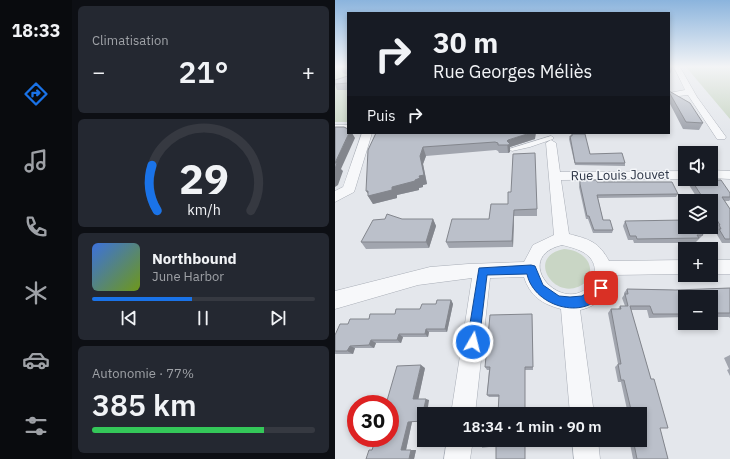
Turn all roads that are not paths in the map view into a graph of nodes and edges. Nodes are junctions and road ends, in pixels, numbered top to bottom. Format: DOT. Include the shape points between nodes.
graph roads {
  1 [pos="688,88"];
  2 [pos="690,92"];
  3 [pos="670,95"];
  4 [pos="335,128"];
  5 [pos="347,128"];
  6 [pos="367,134"];
  7 [pos="721,137"];
  8 [pos="551,138"];
  9 [pos="512,149"];
  10 [pos="718,174"];
  11 [pos="678,175"];
  12 [pos="730,175"];
  13 [pos="555,176"];
  14 [pos="335,197"];
  15 [pos="562,239"];
  16 [pos="678,267"];
  17 [pos="718,267"];
  18 [pos="730,267"];
  19 [pos="604,268"];
  20 [pos="531,269"];
  21 [pos="482,271"];
  22 [pos="335,300"];
  23 [pos="570,303"];
  24 [pos="464,407"];
  25 [pos="581,407"];
  26 [pos="459,447"];
  27 [pos="586,447"];
  28 [pos="457,459"];
  29 [pos="587,459"];
  1 -- 2 [label="street"];
  2 -- 3 [label="street"];
  2 -- 7 [label="street"];
  4 -- 5 [label="street"];
  6 -- 14 [label="street" via="349,189"];
  8 -- 9 [label="lane"];
  8 -- 13 [label="street"];
  10 -- 12 [label="street"];
  11 -- 13 [label="street, Rue Louis Jouvet"];
  13 -- 15 [label="street"];
  15 -- 19 [label="street" via="583,243 600,258"];
  15 -- 20 [label="street" via="543,245 536,252"];
  16 -- 19 [label="street"];
  17 -- 18 [label="street"];
  19 -- 23 [label="street" via="601,288 583,301"];
  20 -- 21 [label="street"];
  20 -- 23 [label="street" via="536,284 547,296"];
  21 -- 22 [label="street" via="396,282"];
  21 -- 24 [label="street"];
  23 -- 25 [label="street"];
  26 -- 28 [label="street"];
  27 -- 29 [label="street"];
}
